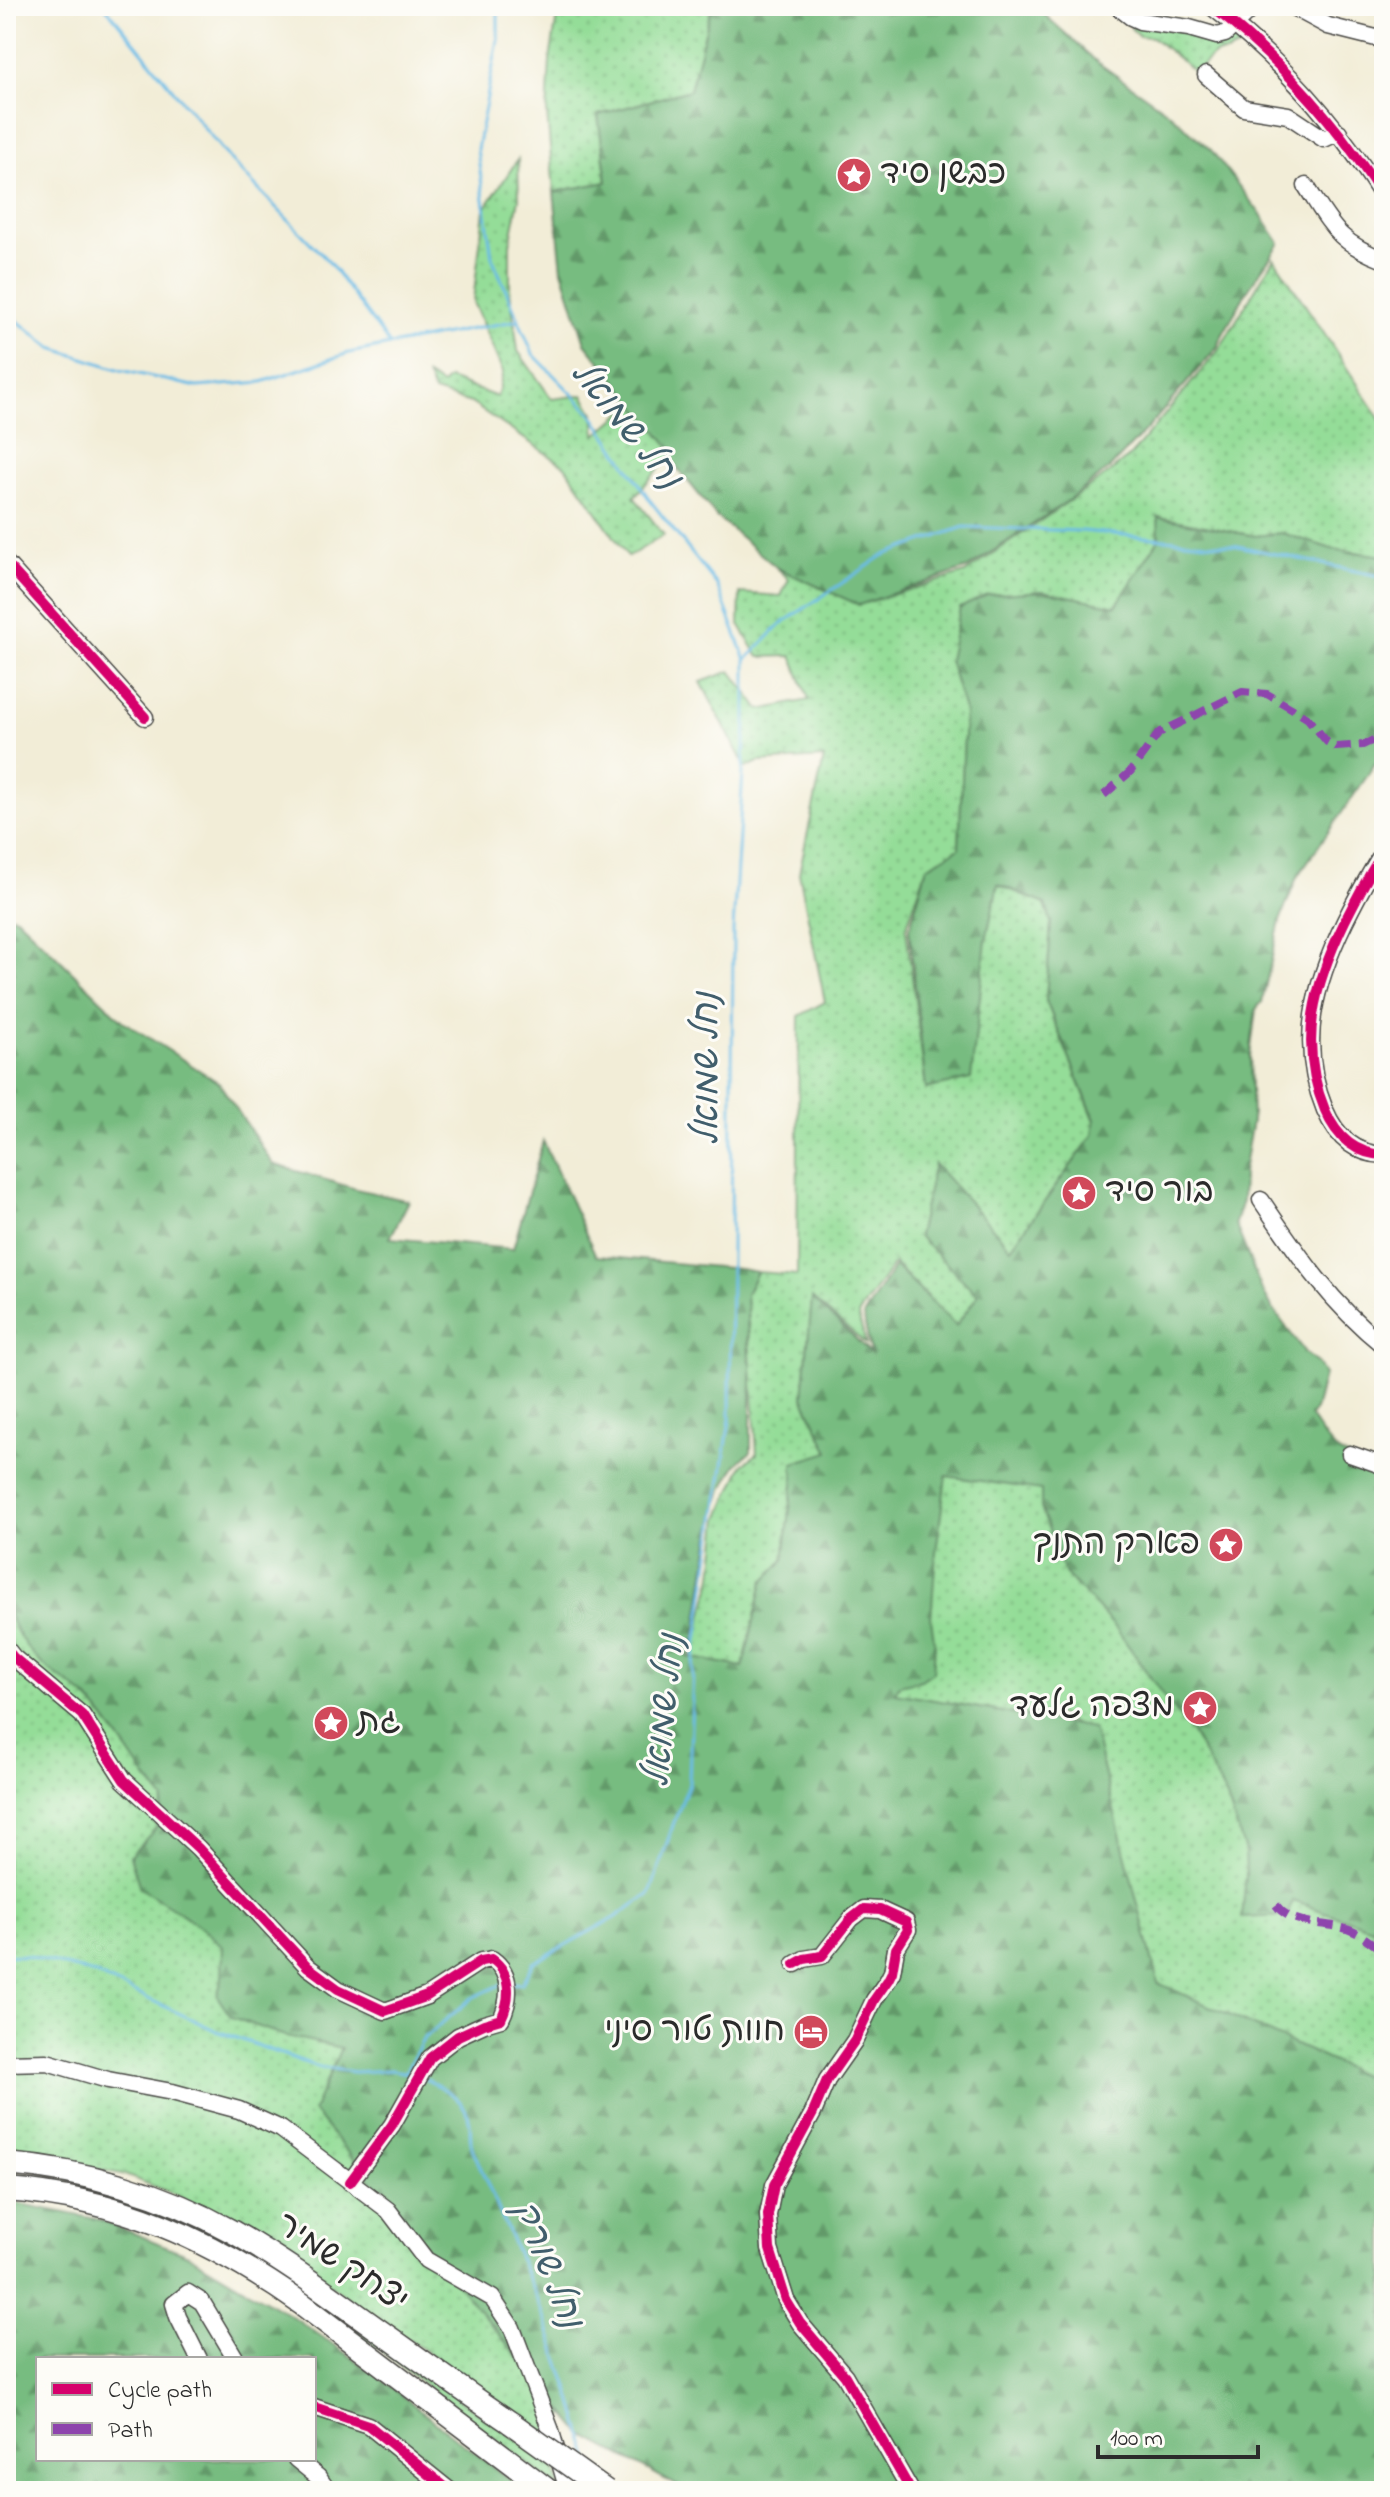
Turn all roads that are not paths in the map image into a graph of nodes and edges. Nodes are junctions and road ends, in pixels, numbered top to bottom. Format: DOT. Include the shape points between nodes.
graph roads {
  1 [pos="1117,6"];
  2 [pos="1211,6"];
  3 [pos="1254,6"];
  4 [pos="1291,6"];
  5 [pos="1235,24"];
  6 [pos="1384,40"];
  7 [pos="1206,75"];
  8 [pos="1339,132"];
  9 [pos="1306,186"];
  10 [pos="1384,198"];
  11 [pos="1384,260"];
  12 [pos="6,563"];
  13 [pos="145,717"];
  14 [pos="1384,851"];
  15 [pos="1384,1155"];
  16 [pos="1261,1200"];
  17 [pos="1384,1346"];
  18 [pos="1350,1454"];
  19 [pos="1384,1466"];
  20 [pos="6,1648"];
  21 [pos="795,1964"];
  22 [pos="6,2063"];
  23 [pos="6,2164"];
  24 [pos="350,2182"];
  25 [pos="6,2190"];
  26 [pos="198,2357"];
  27 [pos="235,2357"];
  28 [pos="316,2408"];
  29 [pos="298,2461"];
  30 [pos="540,2485"];
  31 [pos="328,2491"];
  32 [pos="450,2491"];
  33 [pos="568,2491"];
  34 [pos="606,2491"];
  35 [pos="911,2491"];
  1 -- 5 [label="street" via="1140,21 1217,36"];
  2 -- 5 [label="street"];
  3 -- 5 [label="street"];
  4 -- 6 [label="street" via="1328,26"];
  5 -- 8 [label="street"];
  7 -- 8 [label="street" via="1244,108 1288,115 1324,139"];
  8 -- 10 [label="street"];
  9 -- 11 [label="street" via="1341,237"];
  12 -- 13 [label="street"];
  14 -- 15 [label="street" via="1360,889 1321,978 1310,1051 1320,1099 1338,1134 1361,1151"];
  16 -- 17 [label="street" via="1324,1290"];
  18 -- 19 [label="street"];
  20 -- 24 [label="street" via="82,1715 124,1780 198,1848 308,1967 338,1989 385,2011 427,1996 481,1961 492,1959 504,1973 510,1992 501,2019 458,2036 430,2058 392,2125"];
  21 -- 35 [label="street" via="822,1956 864,1909 906,1922 908,1930 896,1949 892,1972 827,2080 774,2185 768,2215 770,2249 786,2300 852,2386"];
  22 -- 24 [label="street" via="47,2062 239,2110 281,2129"];
  23 -- 34 [label="highway, יצחק שמיר, bridge" via="127,2186 232,2231"];
  24 -- 33 [label="street" via="388,2210 426,2260 492,2298 512,2328"];
  25 -- 30 [label="highway, יצחק שמיר" via="104,2205 216,2248 302,2304"];
  26 -- 27 [label="street" via="174,2304 188,2293 202,2302"];
  28 -- 32 [label="street" via="368,2425"];
  29 -- 31 [label="street"];
}
